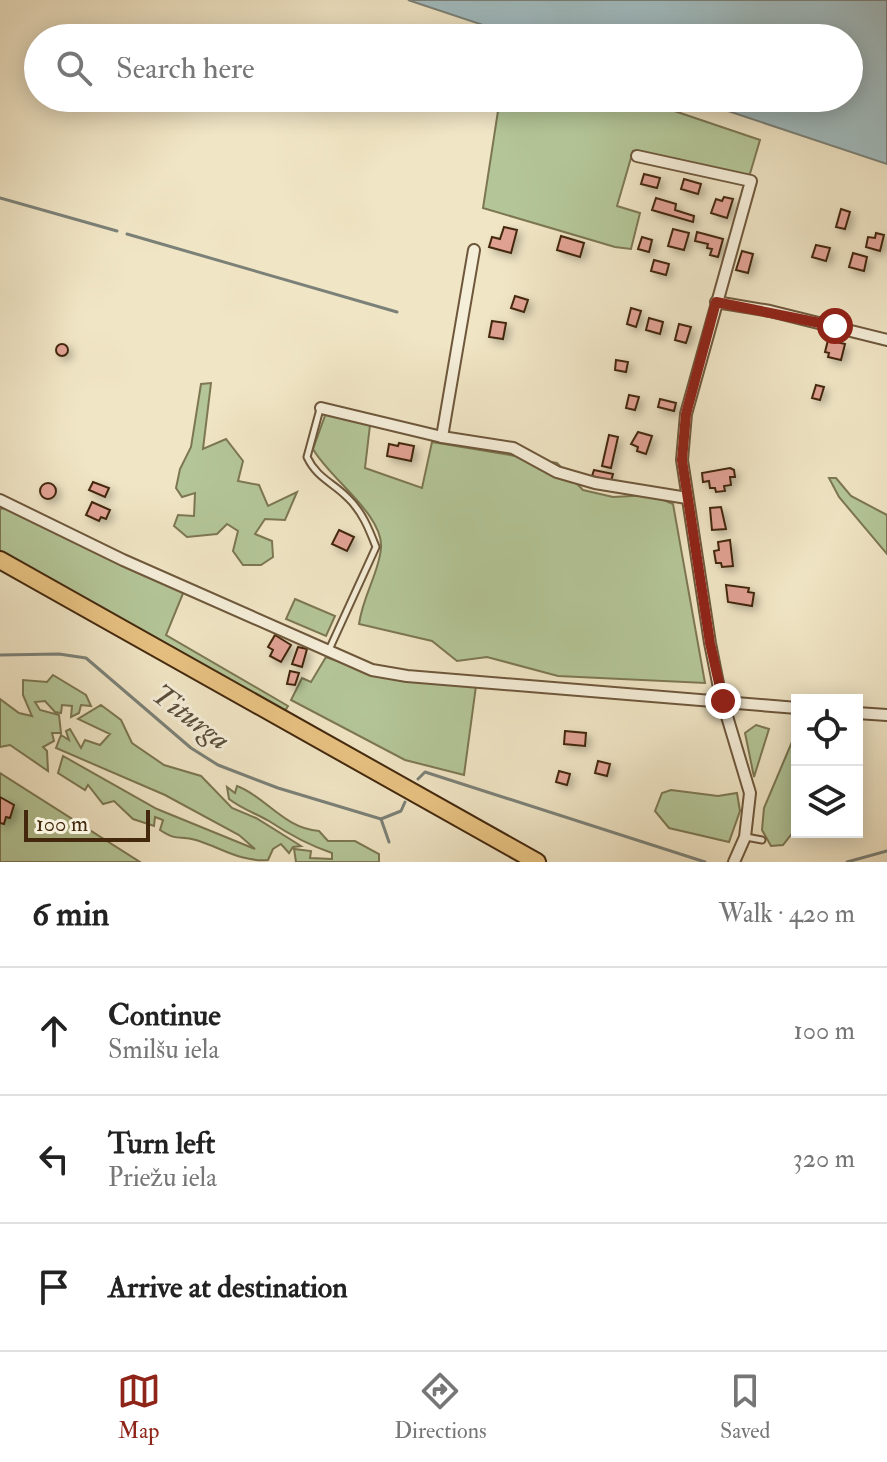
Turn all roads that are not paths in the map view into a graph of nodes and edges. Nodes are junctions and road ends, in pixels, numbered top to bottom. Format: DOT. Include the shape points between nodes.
graph roads {
  1 [pos="637,156"];
  2 [pos="474,250"];
  3 [pos="716,302"];
  4 [pos="887,340"];
  5 [pos="321,408"];
  6 [pos="442,437"];
  7 [pos="687,498"];
  8 [pos="0,500"];
  9 [pos="0,560"];
  10 [pos="328,652"];
  11 [pos="723,701"];
  12 [pos="791,707"];
  13 [pos="863,713"];
  14 [pos="887,715"];
  15 [pos="745,837"];
  16 [pos="762,840"];
  17 [pos="537,862"];
  18 [pos="734,862"];
  1 -- 3 [label="street" via="751,181"];
  2 -- 6 [label="street"];
  3 -- 4 [label="street"];
  3 -- 7 [label="street" via="686,414 682,460"];
  5 -- 6 [label="street"];
  5 -- 10 [label="lane" via="307,457 320,479 357,507 376,547"];
  6 -- 7 [label="street" via="513,448 557,472 595,483"];
  7 -- 11 [label="street"];
  8 -- 10 [label="street"];
  9 -- 17 [label="main road"];
  10 -- 11 [label="street" via="372,670 407,676"];
  11 -- 12 [label="street"];
  11 -- 15 [label="street" via="750,793"];
  13 -- 14 [label="street"];
  15 -- 16 [label="lane"];
  15 -- 18 [label="street"];
}
